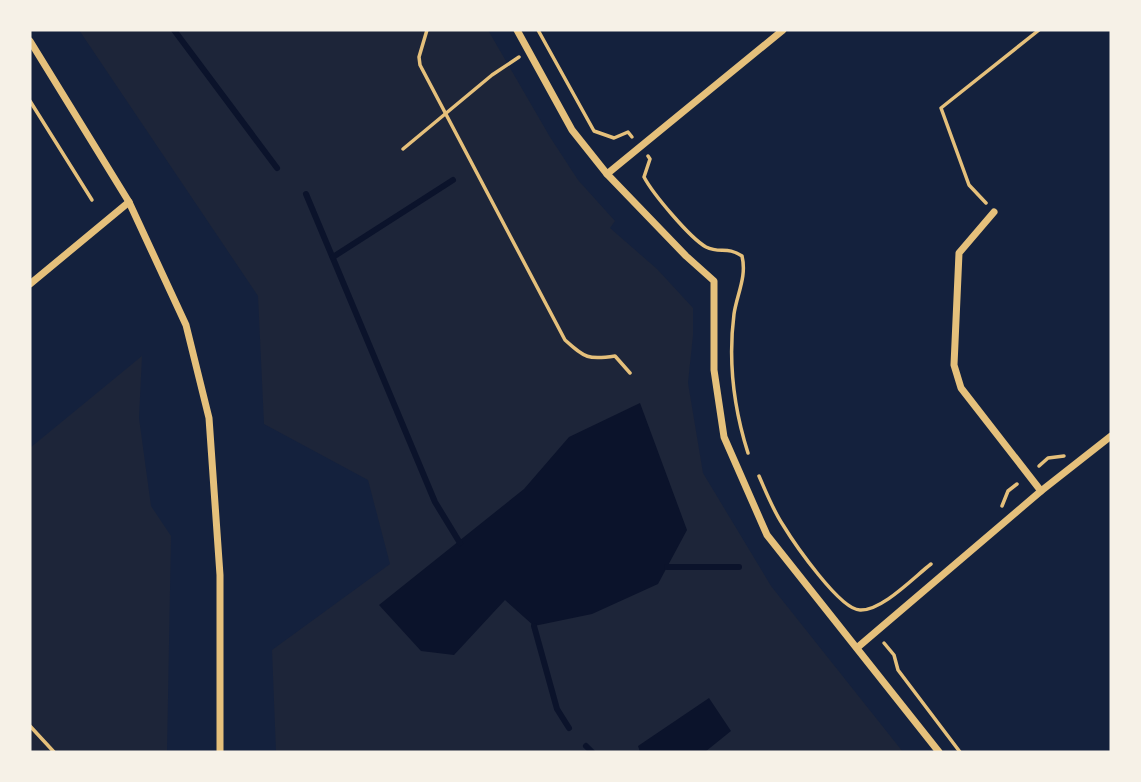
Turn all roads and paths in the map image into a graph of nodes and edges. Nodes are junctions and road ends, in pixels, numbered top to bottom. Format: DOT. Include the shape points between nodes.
graph roads {
  1 [pos="427,30"];
  2 [pos="517,30"];
  3 [pos="538,30"];
  4 [pos="783,30"];
  5 [pos="1039,30"];
  6 [pos="543,39"];
  7 [pos="30,41"];
  8 [pos="528,50"];
  9 [pos="30,101"];
  10 [pos="446,114"];
  11 [pos="639,146"];
  12 [pos="403,149"];
  13 [pos="607,174"];
  14 [pos="92,200"];
  15 [pos="129,201"];
  16 [pos="994,212"];
  17 [pos="30,284"];
  18 [pos="630,373"];
  19 [pos="1111,436"];
  20 [pos="1073,448"];
  21 [pos="750,460"];
  22 [pos="756,470"];
  23 [pos="1028,475"];
  24 [pos="1041,491"];
  25 [pos="1001,507"];
  26 [pos="939,558"];
  27 [pos="876,632"];
  28 [pos="858,648"];
  29 [pos="30,726"];
  30 [pos="54,752"];
  31 [pos="220,752"];
  32 [pos="939,752"];
  33 [pos="960,752"];
  1 -- 10 [label="path" via="420,65"];
  2 -- 8 [label="street"];
  3 -- 6 [label="path"];
  4 -- 11 [label="street"];
  5 -- 16 [label="path" via="941,108 968,184"];
  6 -- 8 [label="path"];
  6 -- 11 [label="path" via="594,131 614,138 628,132"];
  7 -- 15 [label="street"];
  8 -- 10 [label="path"];
  8 -- 13 [label="street" via="572,130"];
  9 -- 14 [label="path"];
  10 -- 12 [label="path"];
  10 -- 18 [label="path" via="565,340 583,357 615,356"];
  11 -- 13 [label="street"];
  11 -- 21 [label="path" via="650,159 644,177 652,192 702,245 742,256 745,269 734,315 732,375"];
  13 -- 28 [label="street" via="714,281 713,370 724,437 766,535"];
  15 -- 17 [label="street"];
  15 -- 31 [label="street" via="186,325 209,418 220,575"];
  16 -- 23 [label="street" via="959,253 954,365 961,388"];
  19 -- 24 [label="street"];
  20 -- 23 [label="path" via="1064,456 1048,458"];
  22 -- 26 [label="path" via="782,524 842,603 858,611 887,600"];
  23 -- 24 [label="street"];
  23 -- 25 [label="path" via="1008,491"];
  24 -- 27 [label="street"];
  27 -- 28 [label="street"];
  27 -- 33 [label="path" via="894,654 898,670"];
  28 -- 32 [label="street"];
  29 -- 30 [label="path"];
}
